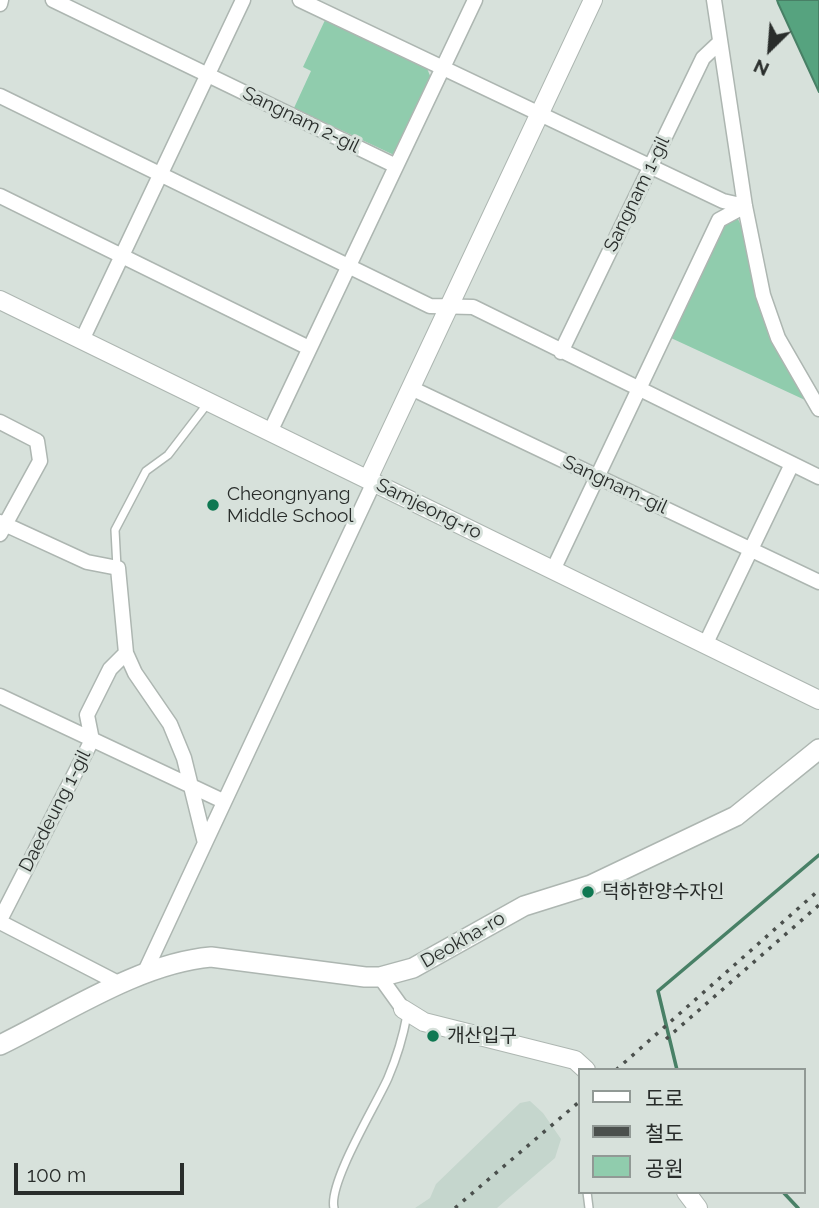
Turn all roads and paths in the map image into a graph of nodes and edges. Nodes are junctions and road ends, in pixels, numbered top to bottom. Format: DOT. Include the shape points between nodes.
graph roads {
  1 [pos="53,0"];
  2 [pos="243,0"];
  3 [pos="300,0"];
  4 [pos="475,0"];
  5 [pos="593,0"];
  6 [pos="714,0"];
  7 [pos="720,42"];
  8 [pos="443,67"];
  9 [pos="206,75"];
  10 [pos="0,96"];
  11 [pos="540,113"];
  12 [pos="396,166"];
  13 [pos="651,166"];
  14 [pos="160,174"];
  15 [pos="0,196"];
  16 [pos="745,206"];
  17 [pos="121,256"];
  18 [pos="348,265"];
  19 [pos="0,300"];
  20 [pos="450,305"];
  21 [pos="82,340"];
  22 [pos="309,348"];
  23 [pos="561,352"];
  24 [pos="411,388"];
  25 [pos="640,391"];
  26 [pos="209,402"];
  27 [pos="819,409"];
  28 [pos="0,422"];
  29 [pos="270,432"];
  30 [pos="792,464"];
  31 [pos="598,477"];
  32 [pos="819,477"];
  33 [pos="371,481"];
  34 [pos="2,527"];
  35 [pos="751,549"];
  36 [pos="118,569"];
  37 [pos="553,570"];
  38 [pos="819,582"];
  39 [pos="705,645"];
  40 [pos="126,653"];
  41 [pos="0,696"];
  42 [pos="819,700"];
  43 [pos="92,740"];
  44 [pos="819,749"];
  45 [pos="191,787"];
  46 [pos="223,802"];
  47 [pos="205,844"];
  48 [pos="0,921"];
  49 [pos="143,976"];
  50 [pos="384,982"];
  51 [pos="122,985"];
  52 [pos="405,1012"];
  53 [pos="0,1044"];
  54 [pos="582,1068"];
  55 [pos="334,1208"];
  1 -- 9 [label="street, Sangnam 2-gil"];
  2 -- 9 [label="street"];
  3 -- 8 [label="street"];
  4 -- 8 [label="street"];
  5 -- 11 [label="street"];
  6 -- 7 [label="street"];
  7 -- 13 [label="street, Sangnam 1-gil" via="703,58"];
  7 -- 16 [label="street"];
  8 -- 11 [label="street"];
  8 -- 12 [label="street"];
  9 -- 12 [label="street, Sangnam 2-gil"];
  9 -- 14 [label="street"];
  10 -- 14 [label="street"];
  11 -- 13 [label="street"];
  11 -- 20 [label="street"];
  12 -- 18 [label="street"];
  13 -- 16 [label="street" via="723,201"];
  13 -- 23 [label="street, Sangnam 1-gil"];
  14 -- 17 [label="street"];
  14 -- 18 [label="street"];
  15 -- 17 [label="street"];
  16 -- 25 [label="street" via="719,220"];
  16 -- 27 [label="street" via="770,320"];
  17 -- 21 [label="street"];
  17 -- 22 [label="street"];
  18 -- 20 [label="street" via="430,306"];
  18 -- 22 [label="street"];
  19 -- 21 [label="street, Samjeong-ro"];
  20 -- 23 [label="street" via="473,307"];
  20 -- 24 [label="street"];
  21 -- 26 [label="street, Samjeong-ro"];
  22 -- 29 [label="street"];
  23 -- 25 [label="street"];
  24 -- 31 [label="street, Sangnam-gil"];
  24 -- 33 [label="street"];
  25 -- 30 [label="street"];
  25 -- 31 [label="street"];
  26 -- 29 [label="street, Samjeong-ro"];
  26 -- 36 [label="lane" via="169,455 146,471 114,530"];
  28 -- 34 [label="street" via="37,441 40,450 40,461"];
  29 -- 33 [label="street, Samjeong-ro"];
  30 -- 32 [label="street"];
  30 -- 35 [label="street"];
  31 -- 35 [label="street, Sangnam-gil"];
  31 -- 37 [label="street"];
  33 -- 37 [label="street, Samjeong-ro"];
  33 -- 46 [label="street"];
  34 -- 36 [label="street" via="87,562"];
  35 -- 38 [label="street, Sangnam-gil"];
  35 -- 39 [label="street"];
  36 -- 40 [label="street"];
  37 -- 39 [label="street, Samjeong-ro"];
  39 -- 42 [label="street, Samjeong-ro"];
  40 -- 43 [label="street" via="110,670 87,715"];
  40 -- 45 [label="street" via="170,724"];
  41 -- 43 [label="street"];
  43 -- 45 [label="street"];
  43 -- 48 [label="street, Daedeung 1-gil"];
  44 -- 50 [label="main road, Deokha-ro" via="736,816 591,885 516,910"];
  45 -- 46 [label="street"];
  45 -- 47 [label="street"];
  46 -- 47 [label="street"];
  47 -- 49 [label="street"];
  48 -- 51 [label="street"];
  49 -- 50 [label="main road, Deokha-ro" via="177,961 211,957"];
  49 -- 51 [label="main road, Deokha-ro"];
  50 -- 52 [label="street"];
  51 -- 53 [label="main road, Deokha-ro"];
  52 -- 54 [label="street" via="424,1022 575,1059"];
  52 -- 55 [label="lane" via="403,1038 341,1172"];
}
